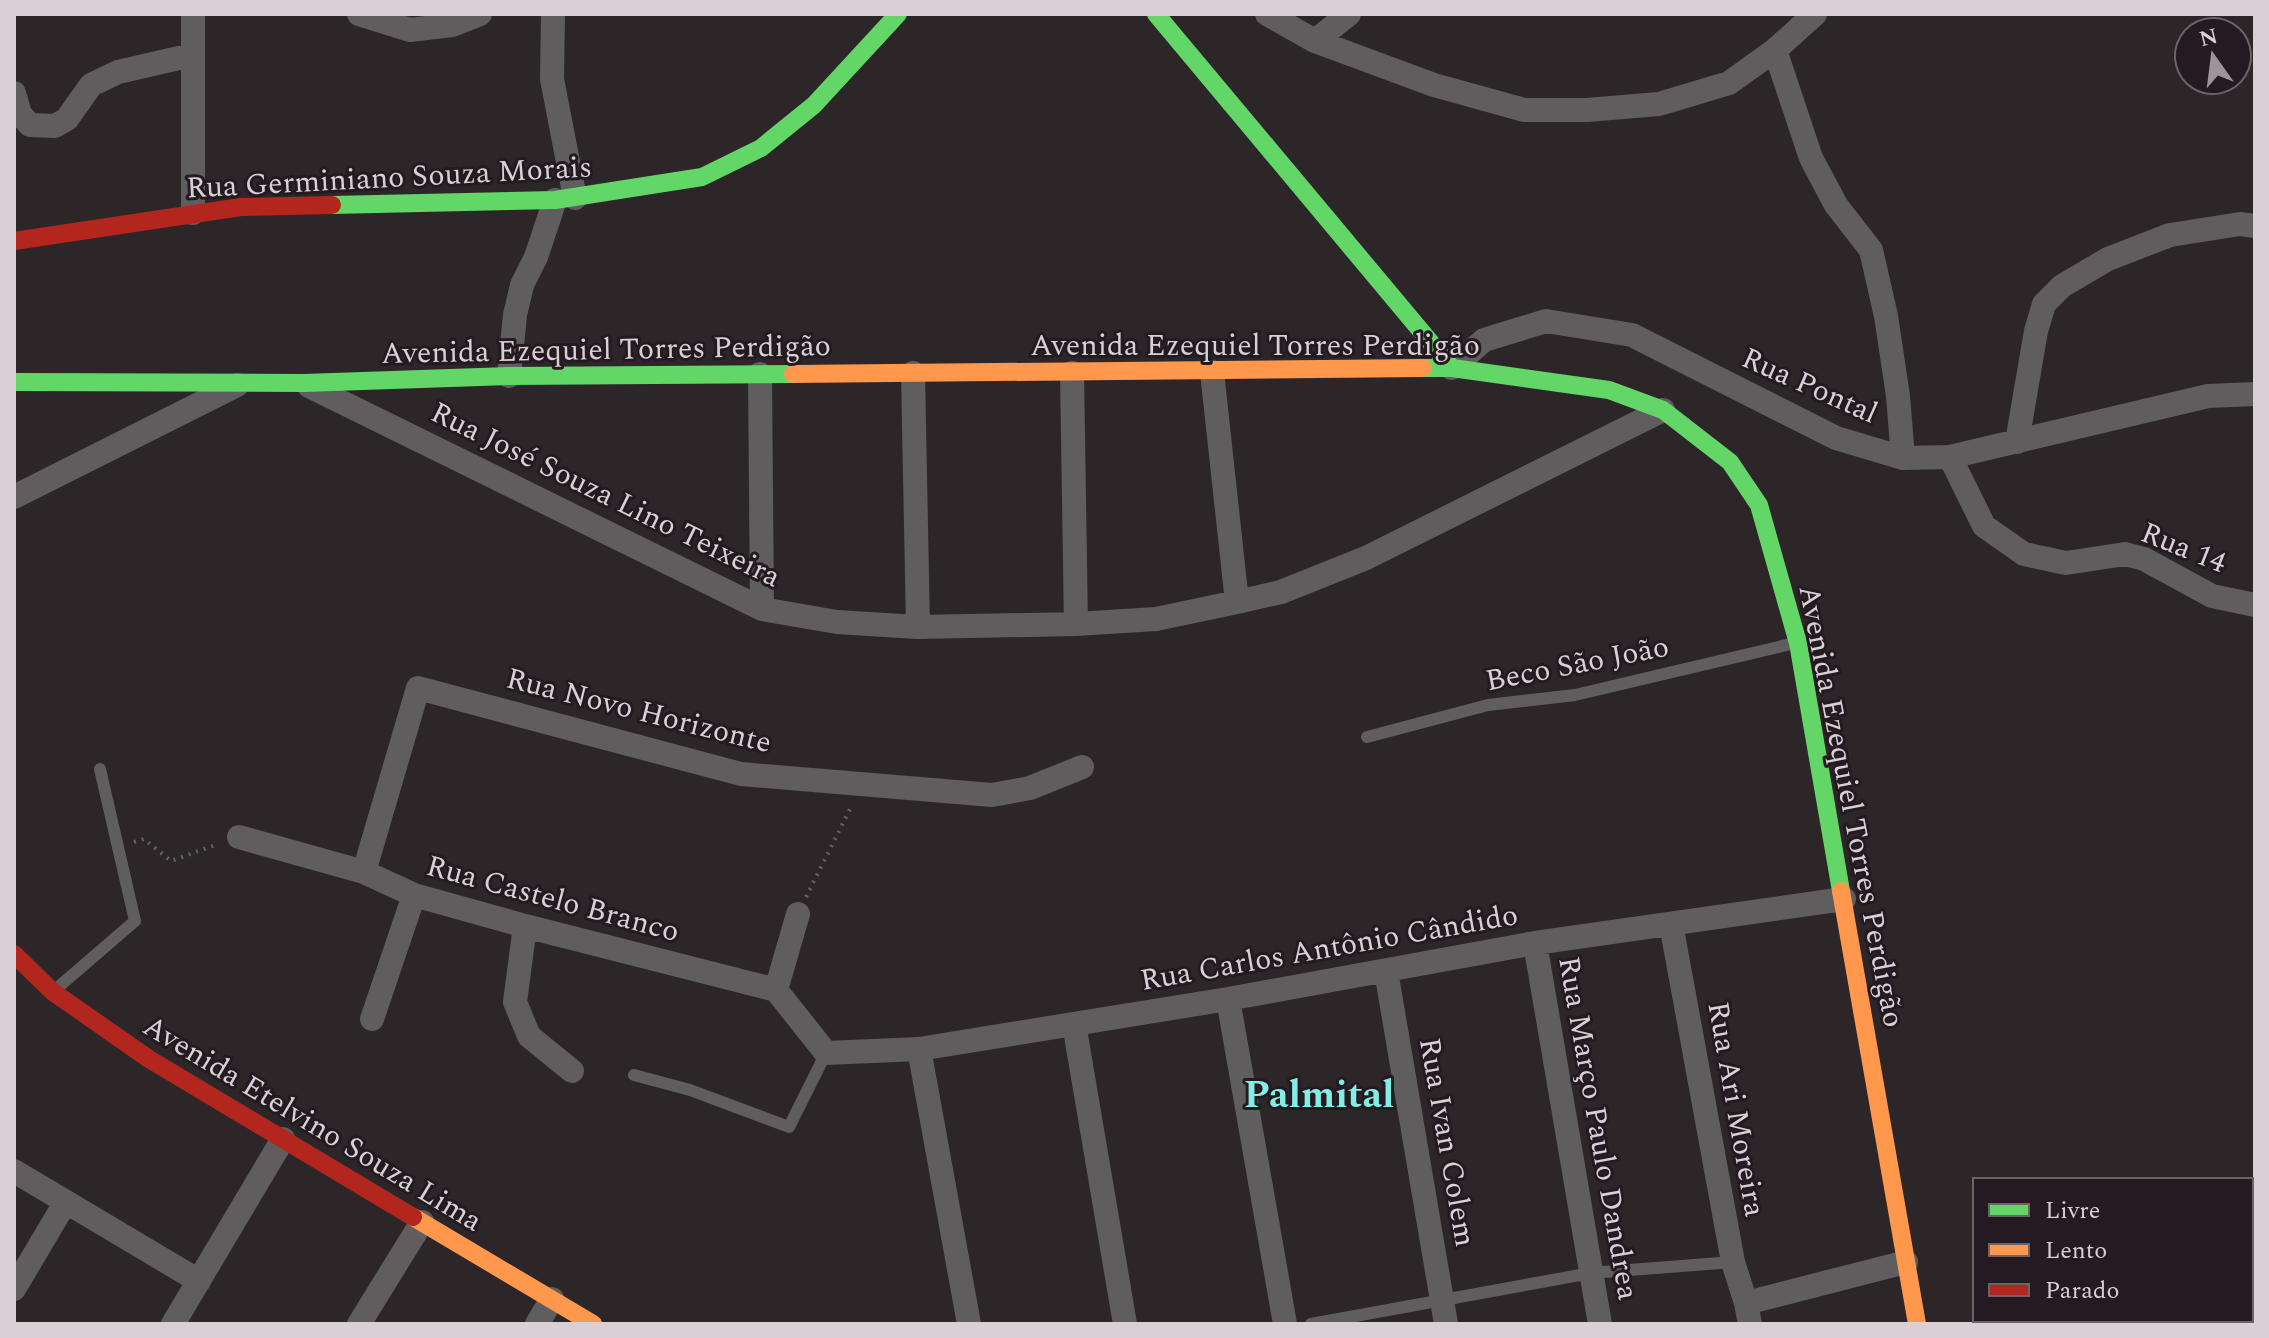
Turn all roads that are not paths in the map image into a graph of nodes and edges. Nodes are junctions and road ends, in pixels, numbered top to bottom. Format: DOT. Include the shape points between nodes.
graph roads {
  1 [pos="193,14"];
  2 [pos="359,14"];
  3 [pos="480,14"];
  4 [pos="553,14"];
  5 [pos="898,14"];
  6 [pos="1156,14"];
  7 [pos="1267,14"];
  8 [pos="1349,14"];
  9 [pos="1815,14"];
  10 [pos="1315,41"];
  11 [pos="1775,50"];
  12 [pos="192,55"];
  13 [pos="14,93"];
  14 [pos="565,199"];
  15 [pos="193,213"];
  16 [pos="2255,226"];
  17 [pos="14,241"];
  18 [pos="1452,368"];
  19 [pos="1212,372"];
  20 [pos="913,373"];
  21 [pos="1072,373"];
  22 [pos="760,374"];
  23 [pos="509,376"];
  24 [pos="14,382"];
  25 [pos="241,383"];
  26 [pos="304,383"];
  27 [pos="2255,394"];
  28 [pos="1663,410"];
  29 [pos="2017,442"];
  30 [pos="1950,457"];
  31 [pos="1903,458"];
  32 [pos="14,497"];
  33 [pos="1237,602"];
  34 [pos="2255,605"];
  35 [pos="762,609"];
  36 [pos="1076,624"];
  37 [pos="918,627"];
  38 [pos="1798,643"];
  39 [pos="1367,737"];
  40 [pos="1082,767"];
  41 [pos="100,769"];
  42 [pos="239,837"];
  43 [pos="364,872"];
  44 [pos="414,895"];
  45 [pos="1844,899"];
  46 [pos="798,914"];
  47 [pos="1671,924"];
  48 [pos="525,926"];
  49 [pos="1535,943"];
  50 [pos="14,954"];
  51 [pos="1386,971"];
  52 [pos="776,990"];
  53 [pos="53,992"];
  54 [pos="1228,999"];
  55 [pos="372,1019"];
  56 [pos="1074,1024"];
  57 [pos="919,1049"];
  58 [pos="826,1053"];
  59 [pos="572,1071"];
  60 [pos="634,1075"];
  61 [pos="283,1139"];
  62 [pos="14,1171"];
  63 [pos="65,1203"];
  64 [pos="422,1222"];
  65 [pos="1733,1262"];
  66 [pos="1906,1262"];
  67 [pos="1591,1273"];
  68 [pos="199,1281"];
  69 [pos="14,1289"];
  70 [pos="552,1299"];
  71 [pos="1444,1312"];
  72 [pos="1748,1314"];
  73 [pos="173,1324"];
  74 [pos="359,1324"];
  75 [pos="537,1324"];
  76 [pos="593,1324"];
  77 [pos="969,1324"];
  78 [pos="1125,1324"];
  79 [pos="1285,1324"];
  80 [pos="1311,1324"];
  81 [pos="1600,1324"];
  82 [pos="1917,1324"];
  1 -- 12 [label="street"];
  2 -- 3 [label="street" via="410,30 452,25"];
  4 -- 14 [label="street" via="552,79"];
  5 -- 14 [label="street, Rua Germiniano Souza Morais" via="814,105 761,148 702,177"];
  6 -- 18 [label="street"];
  7 -- 10 [label="street"];
  8 -- 10 [label="street"];
  9 -- 11 [label="street"];
  10 -- 11 [label="street" via="1434,85 1524,110 1659,104 1729,83"];
  11 -- 31 [label="street" via="1811,158 1836,205 1871,250 1886,316"];
  12 -- 13 [label="street" via="118,72 91,85 67,119 55,126 30,125 20,114"];
  12 -- 15 [label="street"];
  14 -- 15 [label="street, Rua Germiniano Souza Morais" via="241,207"];
  14 -- 23 [label="street" via="522,285"];
  15 -- 17 [label="street, Rua Germiniano Souza Morais"];
  16 -- 29 [label="street" via="2170,235 2108,259 2062,286 2044,304 2036,331"];
  18 -- 19 [label="street, Avenida Ezequiel Torres Perdigão"];
  18 -- 28 [label="street, Avenida Ezequiel Torres Perdigão" via="1609,390"];
  18 -- 31 [label="street, Rua Pontal" via="1484,340 1546,321 1632,335 1836,438"];
  19 -- 21 [label="street, Avenida Ezequiel Torres Perdigão"];
  19 -- 33 [label="street"];
  20 -- 21 [label="street, Avenida Ezequiel Torres Perdigão"];
  20 -- 22 [label="street, Avenida Ezequiel Torres Perdigão"];
  20 -- 37 [label="street"];
  21 -- 36 [label="street"];
  22 -- 23 [label="street, Avenida Ezequiel Torres Perdigão"];
  22 -- 35 [label="street"];
  23 -- 26 [label="street, Avenida Ezequiel Torres Perdigão"];
  24 -- 25 [label="street, Avenida Ezequiel Torres Perdigão"];
  25 -- 26 [label="street, Avenida Ezequiel Torres Perdigão"];
  25 -- 32 [label="street"];
  26 -- 35 [label="street, Rua José Souza Lino Teixeira"];
  27 -- 29 [label="street, Rua Pontal" via="2208,396"];
  28 -- 33 [label="street, Rua José Souza Lino Teixeira" via="1366,558 1281,592"];
  28 -- 38 [label="street, Avenida Ezequiel Torres Perdigão" via="1730,462 1759,505"];
  29 -- 30 [label="street, Rua Pontal"];
  30 -- 31 [label="street, Rua Pontal"];
  30 -- 34 [label="street, Rua 14" via="1984,526 2024,554 2066,563 2125,554 2212,596"];
  33 -- 36 [label="street, Rua José Souza Lino Teixeira" via="1156,619"];
  35 -- 37 [label="street, Rua José Souza Lino Teixeira" via="837,622"];
  36 -- 37 [label="street, Rua José Souza Lino Teixeira"];
  38 -- 39 [label="lane, Beco São João" via="1575,695 1488,705"];
  38 -- 45 [label="street, Avenida Ezequiel Torres Perdigão"];
  40 -- 43 [label="street, Rua Novo Horizonte" via="1030,788 992,795 741,774 418,688"];
  41 -- 53 [label="lane" via="135,921"];
  42 -- 43 [label="street, Rua Castelo Branco"];
  43 -- 44 [label="street, Rua Castelo Branco"];
  44 -- 48 [label="street, Rua Castelo Branco"];
  44 -- 55 [label="street"];
  45 -- 47 [label="street, Rua Carlos Antônio Cândido"];
  45 -- 66 [label="street, Avenida Ezequiel Torres Perdigão"];
  46 -- 52 [label="street"];
  47 -- 49 [label="street, Rua Carlos Antônio Cândido"];
  47 -- 65 [label="street, Rua Ari Moreira"];
  48 -- 52 [label="street, Rua Castelo Branco"];
  48 -- 59 [label="street" via="515,1002 529,1036"];
  49 -- 51 [label="street, Rua Carlos Antônio Cândido"];
  49 -- 67 [label="street, Rua Março Paulo Dandrea"];
  50 -- 53 [label="street, Avenida Etelvino Souza Lima"];
  51 -- 54 [label="street, Rua Carlos Antônio Cândido"];
  51 -- 71 [label="street, Rua Ivan Colem"];
  52 -- 58 [label="street"];
  53 -- 61 [label="street, Avenida Etelvino Souza Lima" via="149,1059"];
  54 -- 56 [label="street, Rua Carlos Antônio Cândido"];
  54 -- 79 [label="street"];
  56 -- 57 [label="street, Rua Carlos Antônio Cândido"];
  56 -- 78 [label="street"];
  57 -- 58 [label="street, Rua Carlos Antônio Cândido"];
  57 -- 77 [label="street"];
  58 -- 60 [label="lane" via="789,1127"];
  61 -- 64 [label="street, Avenida Etelvino Souza Lima"];
  61 -- 68 [label="street"];
  62 -- 63 [label="street"];
  63 -- 68 [label="street"];
  63 -- 69 [label="street"];
  64 -- 70 [label="street, Avenida Etelvino Souza Lima"];
  64 -- 74 [label="street"];
  65 -- 67 [label="lane"];
  65 -- 72 [label="street, Rua Ari Moreira"];
  66 -- 72 [label="street, Rua Ari Moreira"];
  66 -- 82 [label="street, Avenida Ezequiel Torres Perdigão"];
  67 -- 71 [label="lane"];
  67 -- 81 [label="street, Rua Março Paulo Dandrea"];
  68 -- 73 [label="street"];
  70 -- 75 [label="street"];
  70 -- 76 [label="street, Avenida Etelvino Souza Lima"];
  71 -- 80 [label="lane"];
}
